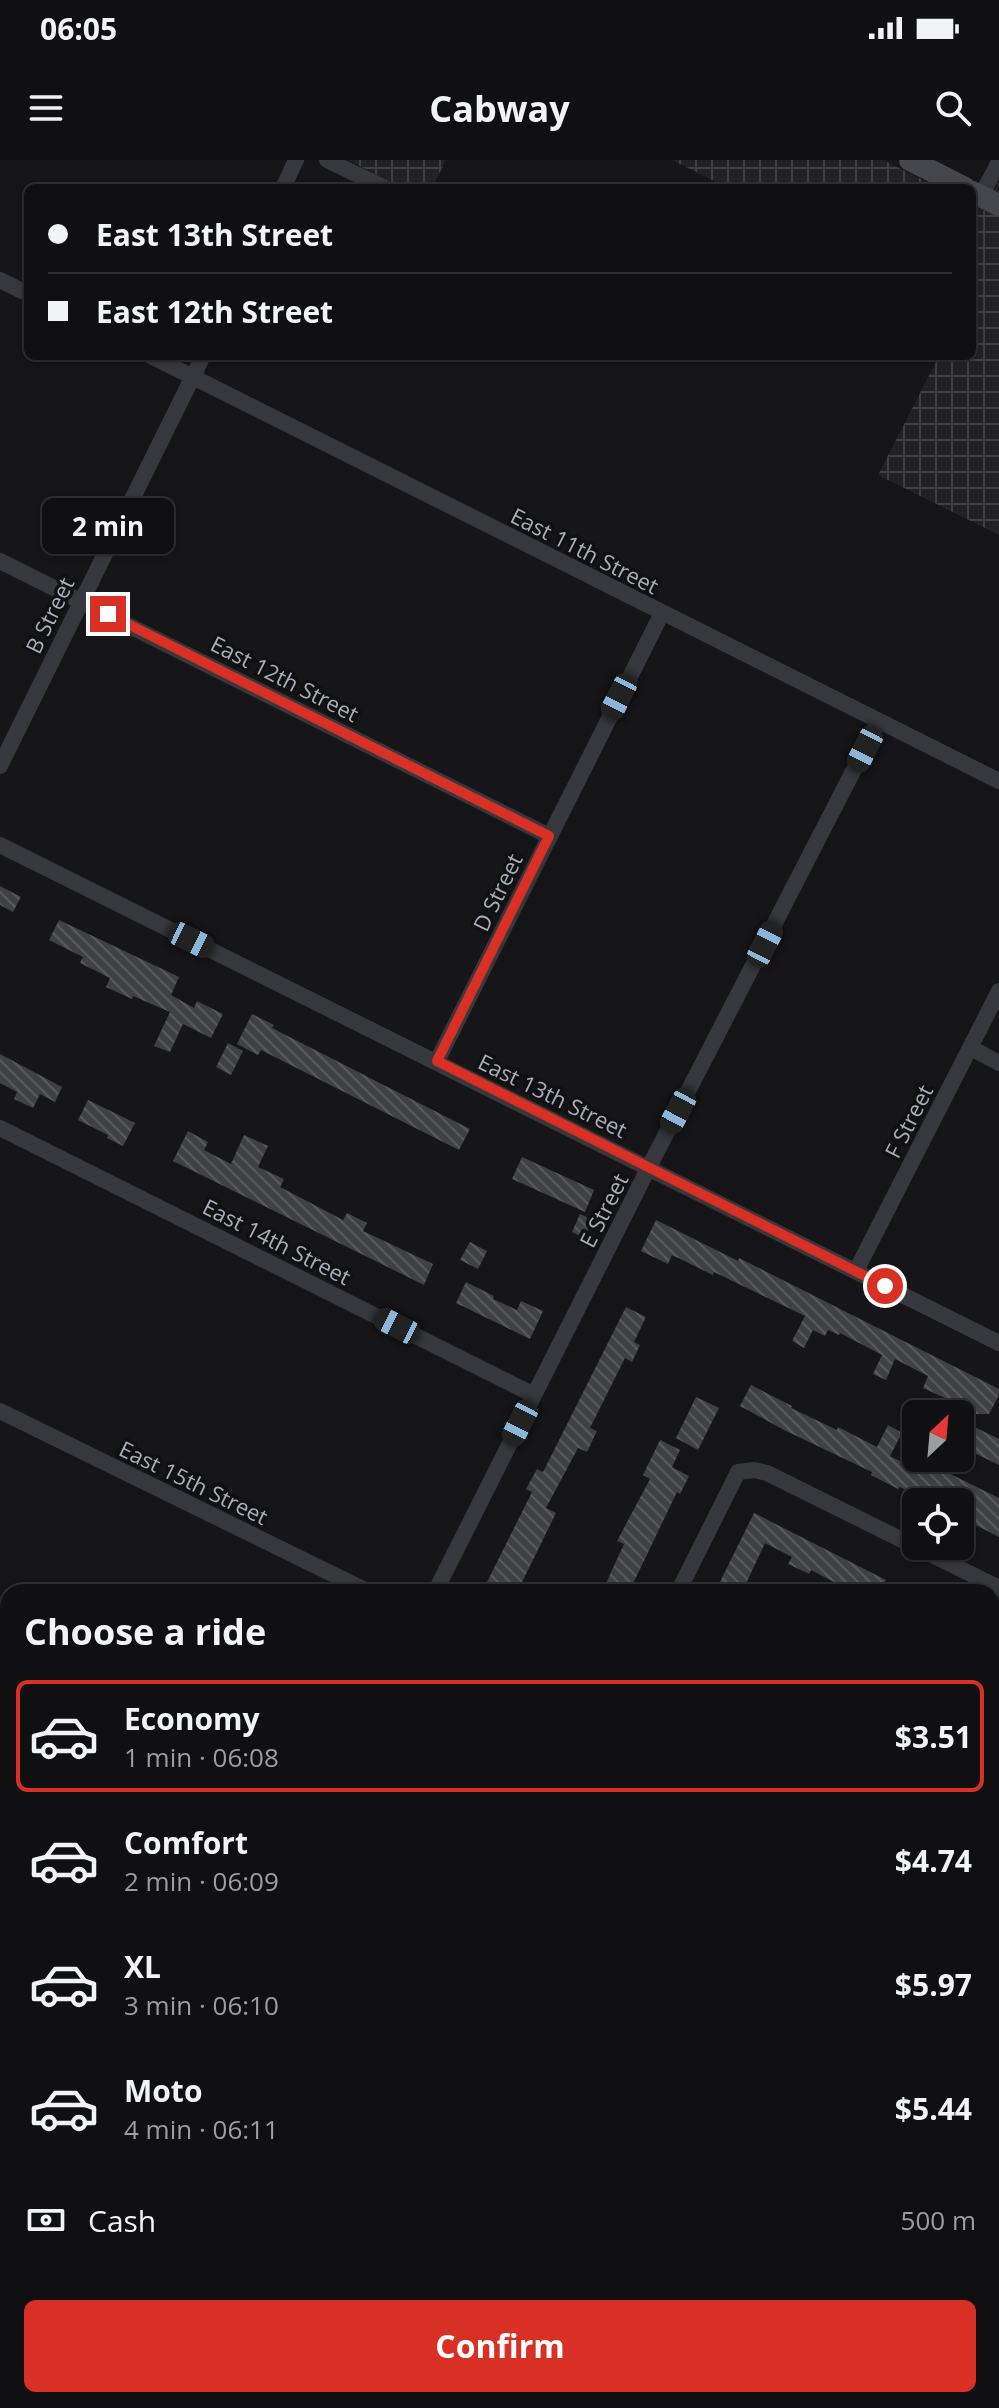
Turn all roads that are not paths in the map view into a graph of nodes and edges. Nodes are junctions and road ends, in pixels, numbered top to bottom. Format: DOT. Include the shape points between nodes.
graph roads {
  1 [pos="296,160"];
  2 [pos="327,160"];
  3 [pos="910,160"];
  4 [pos="999,162"];
  5 [pos="285,184"];
  6 [pos="377,184"];
  7 [pos="957,184"];
  8 [pos="979,195"];
  9 [pos="0,280"];
  10 [pos="24,292"];
  11 [pos="159,360"];
  12 [pos="201,360"];
  13 [pos="193,377"];
  14 [pos="0,561"];
  15 [pos="81,600"];
  16 [pos="662,613"];
  17 [pos="879,721"];
  18 [pos="0,766"];
  19 [pos="999,781"];
  20 [pos="549,836"];
  21 [pos="0,845"];
  22 [pos="999,991"];
  23 [pos="971,1048"];
  24 [pos="437,1061"];
  25 [pos="999,1063"];
  26 [pos="0,1128"];
  27 [pos="649,1167"];
  28 [pos="856,1271"];
  29 [pos="999,1343"];
  30 [pos="534,1395"];
  31 [pos="0,1411"];
  32 [pos="353,1584"];
  33 [pos="439,1584"];
  34 [pos="682,1584"];
  35 [pos="991,1584"];
  1 -- 5 [label="street"];
  2 -- 6 [label="street"];
  3 -- 7 [label="main road"];
  4 -- 8 [label="street"];
  9 -- 10 [label="street"];
  11 -- 13 [label="street, East 11th Street"];
  12 -- 13 [label="street, B Street"];
  13 -- 15 [label="street, B Street"];
  13 -- 16 [label="street, East 11th Street"];
  14 -- 15 [label="street, East 12th Street"];
  15 -- 18 [label="street, B Street"];
  15 -- 20 [label="street, East 12th Street"];
  16 -- 17 [label="street, East 11th Street"];
  16 -- 20 [label="street, D Street"];
  17 -- 19 [label="street, East 11th Street"];
  17 -- 27 [label="street, E Street"];
  20 -- 24 [label="street, D Street"];
  21 -- 24 [label="street, East 13th Street"];
  22 -- 23 [label="street, F Street"];
  23 -- 25 [label="street"];
  23 -- 28 [label="street, F Street"];
  24 -- 27 [label="street, East 13th Street"];
  26 -- 30 [label="street, East 14th Street"];
  27 -- 28 [label="street, East 13th Street"];
  27 -- 30 [label="street, E Street"];
  28 -- 29 [label="street, East 13th Street"];
  30 -- 33 [label="street, E Street"];
  31 -- 32 [label="street, East 15th Street"];
  34 -- 35 [label="street" via="738,1472 754,1470"];
}
